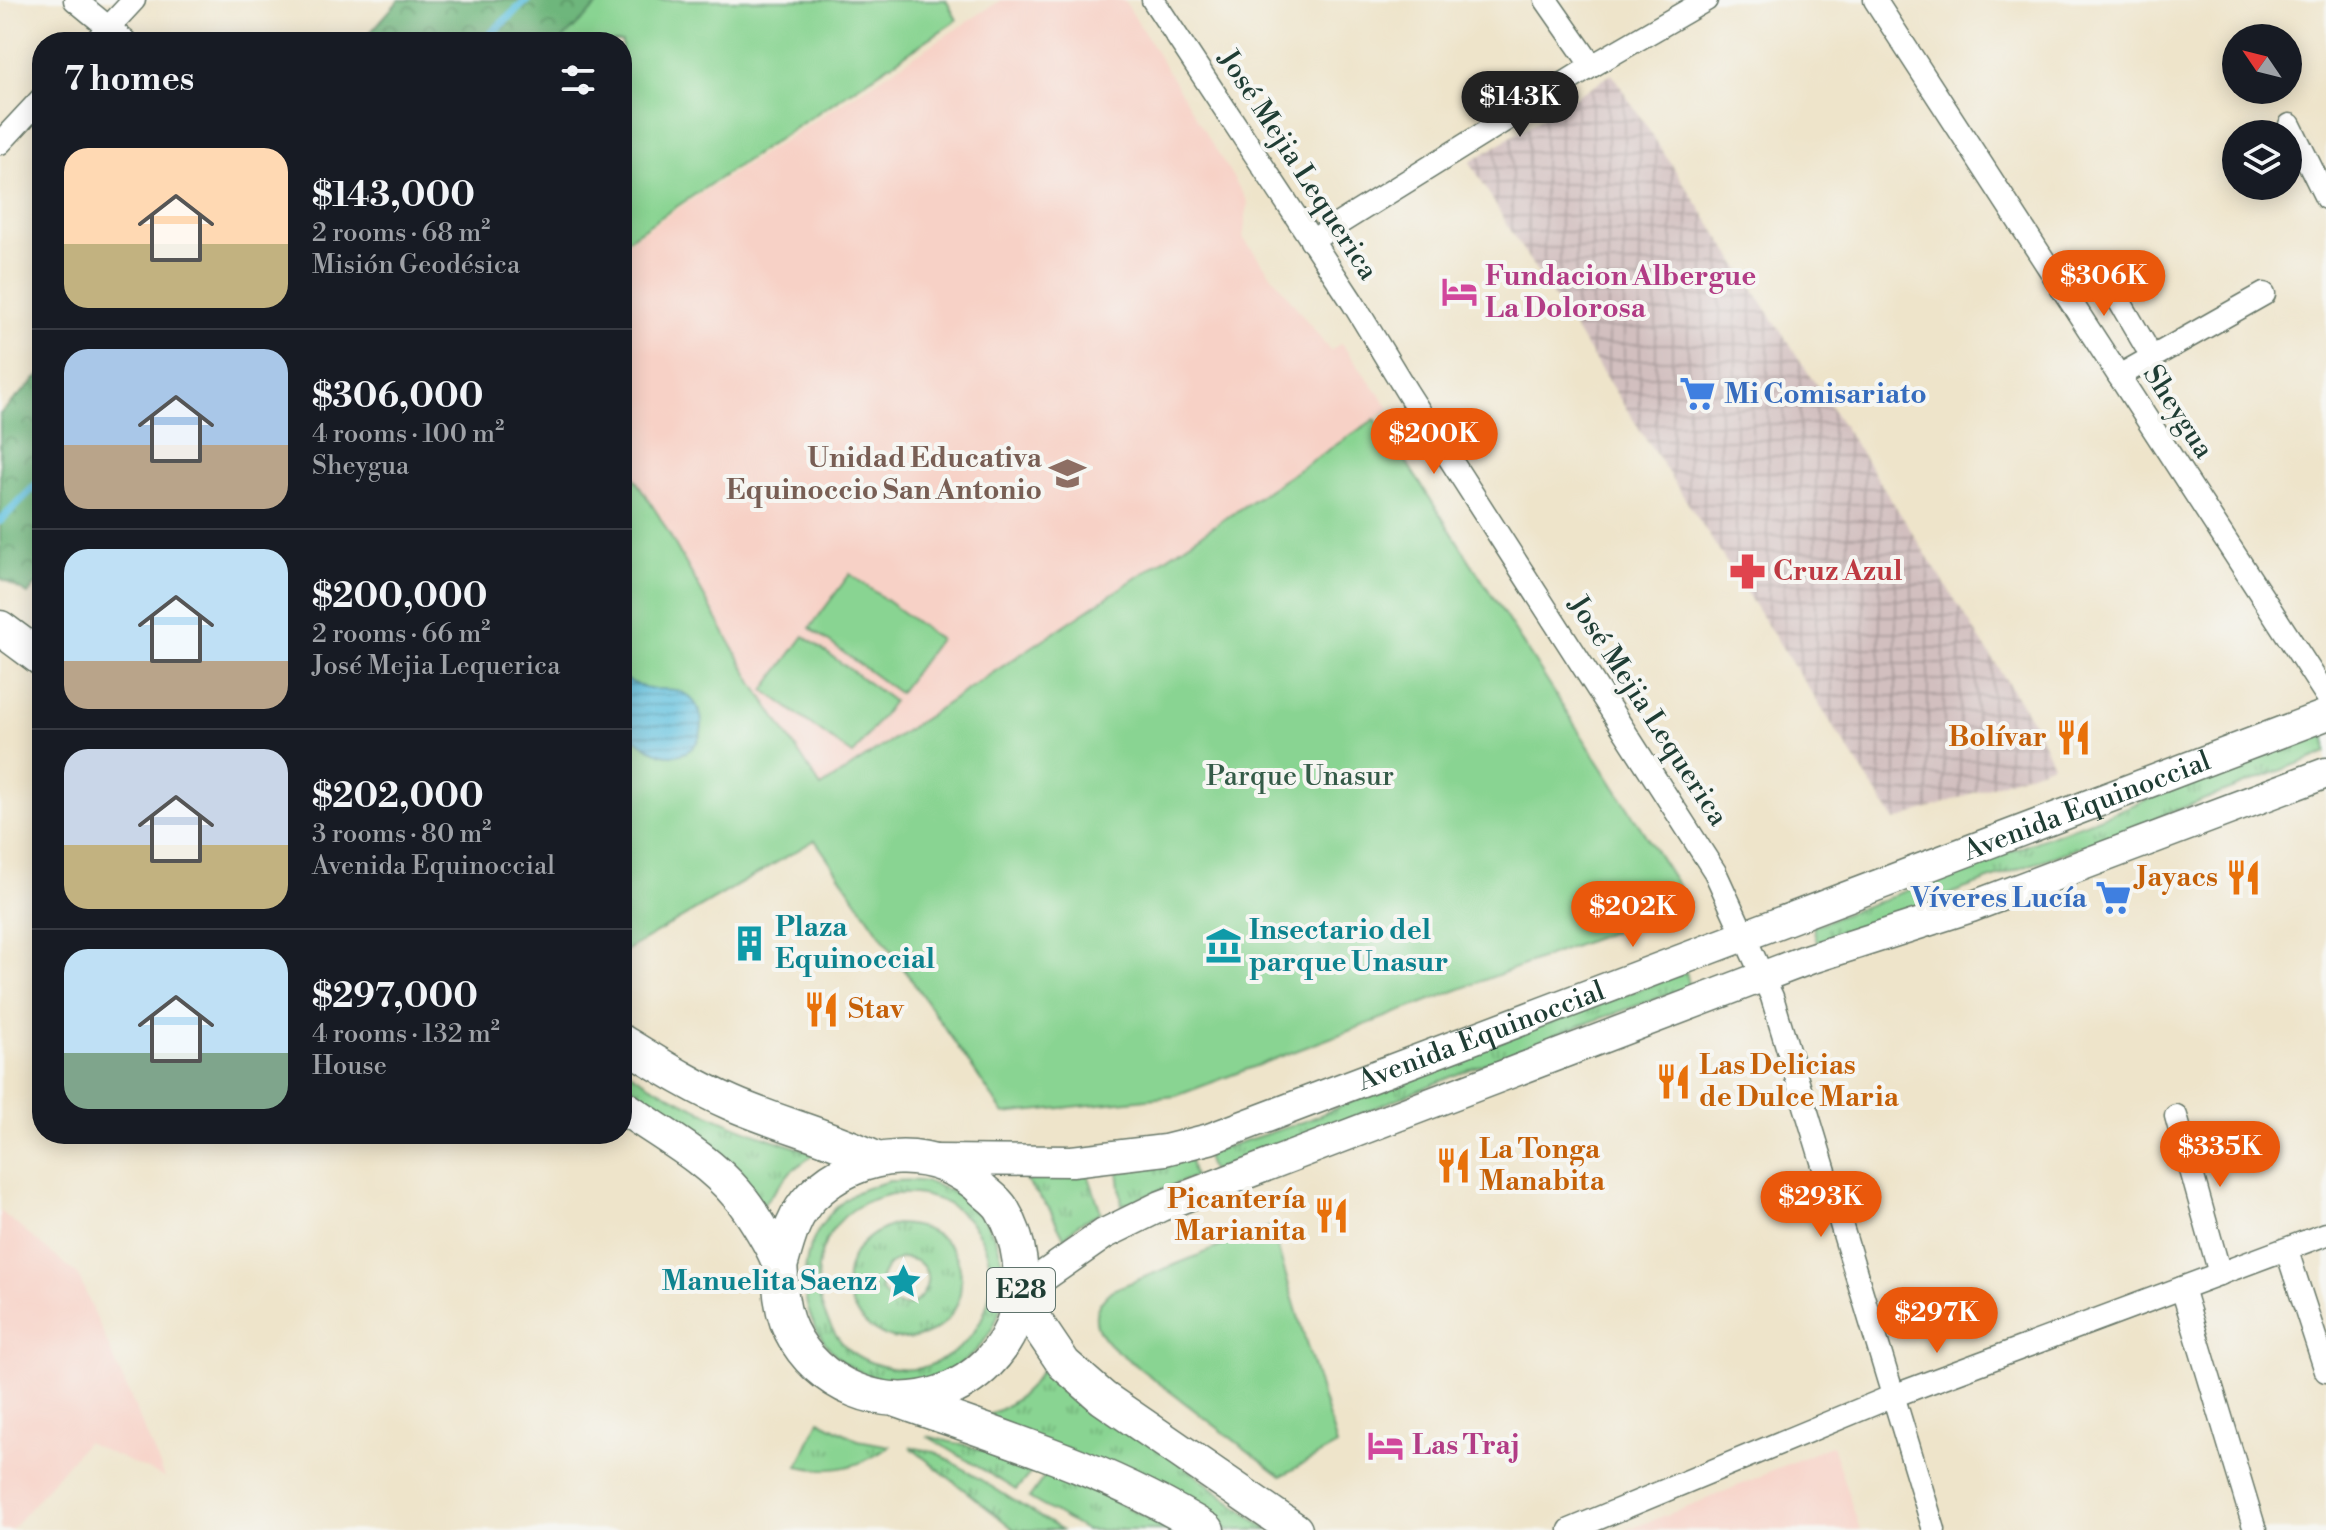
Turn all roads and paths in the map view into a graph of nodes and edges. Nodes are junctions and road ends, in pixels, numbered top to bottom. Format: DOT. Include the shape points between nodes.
graph roads {
  1 [pos="75,0"];
  2 [pos="134,0"];
  3 [pos="1153,0"];
  4 [pos="1546,0"];
  5 [pos="1706,0"];
  6 [pos="1875,0"];
  7 [pos="105,32"];
  8 [pos="113,32"];
  9 [pos="1592,66"];
  10 [pos="32,109"];
  11 [pos="0,143"];
  12 [pos="2302,149"];
  13 [pos="2326,198"];
  14 [pos="1311,241"];
  15 [pos="2062,289"];
  16 [pos="2264,294"];
  17 [pos="2145,345"];
  18 [pos="2119,376"];
  19 [pos="0,628"];
  20 [pos="32,652"];
  21 [pos="2326,695"];
  22 [pos="2326,715"];
  23 [pos="2326,773"];
  24 [pos="1743,935"];
  25 [pos="1763,978"];
  26 [pos="632,1048"];
  27 [pos="632,1113"];
  28 [pos="2176,1116"];
  29 [pos="876,1159"];
  30 [pos="934,1160"];
  31 [pos="2326,1234"];
  32 [pos="2287,1251"];
  33 [pos="780,1267"];
  34 [pos="2220,1274"];
  35 [pos="2182,1288"];
  36 [pos="1020,1296"];
  37 [pos="2326,1371"];
  38 [pos="1893,1396"];
  39 [pos="896,1400"];
  40 [pos="1207,1530"];
  41 [pos="1295,1530"];
  42 [pos="1570,1530"];
  43 [pos="1934,1530"];
  44 [pos="2255,1530"];
  1 -- 7 [label="street"];
  2 -- 8 [label="street"];
  3 -- 14 [label="street, José Mejia Lequerica"];
  4 -- 9 [label="street"];
  5 -- 9 [label="street"];
  6 -- 15 [label="street, Sheygua"];
  9 -- 14 [label="street"];
  10 -- 11 [label="street"];
  12 -- 13 [label="street"];
  14 -- 24 [label="street, José Mejia Lequerica" via="1715,872"];
  15 -- 17 [label="street" via="2084,277 2107,280"];
  15 -- 18 [label="street, Sheygua"];
  16 -- 18 [label="street"];
  18 -- 21 [label="street, Sheygua"];
  19 -- 20 [label="main road"];
  22 -- 24 [label="main road, Avenida Equinoccial"];
  23 -- 25 [label="main road, Avenida Equinoccial" via="1971,907"];
  24 -- 25 [label="street, José Mejia Lequerica"];
  24 -- 30 [label="main road, Avenida Equinoccial" via="1209,1139 1072,1161"];
  25 -- 36 [label="main road, Avenida Equinoccial" via="1161,1206 1104,1234"];
  25 -- 38 [label="street, José Mejia Lequerica"];
  26 -- 29 [label="main road, E28" via="685,1082"];
  27 -- 33 [label="main road, E28" via="737,1193"];
  28 -- 34 [label="street"];
  29 -- 30 [label="main road, E28"];
  29 -- 33 [label="main road, E28" via="840,1173 811,1197 790,1230"];
  30 -- 36 [label="main road, E28" via="971,1178 1001,1207 1019,1245"];
  31 -- 32 [label="street"];
  32 -- 34 [label="street"];
  32 -- 37 [label="street"];
  33 -- 39 [label="main road, E28" via="784,1310 802,1350 831,1378 853,1390"];
  34 -- 35 [label="street"];
  35 -- 38 [label="street"];
  35 -- 44 [label="street"];
  36 -- 39 [label="main road, E28" via="1014,1325 979,1372 939,1393"];
  36 -- 41 [label="main road, E28" via="1064,1364 1103,1398"];
  38 -- 42 [label="street"];
  38 -- 43 [label="street, José Mejia Lequerica"];
  39 -- 40 [label="main road, E28" via="1095,1472"];
}
